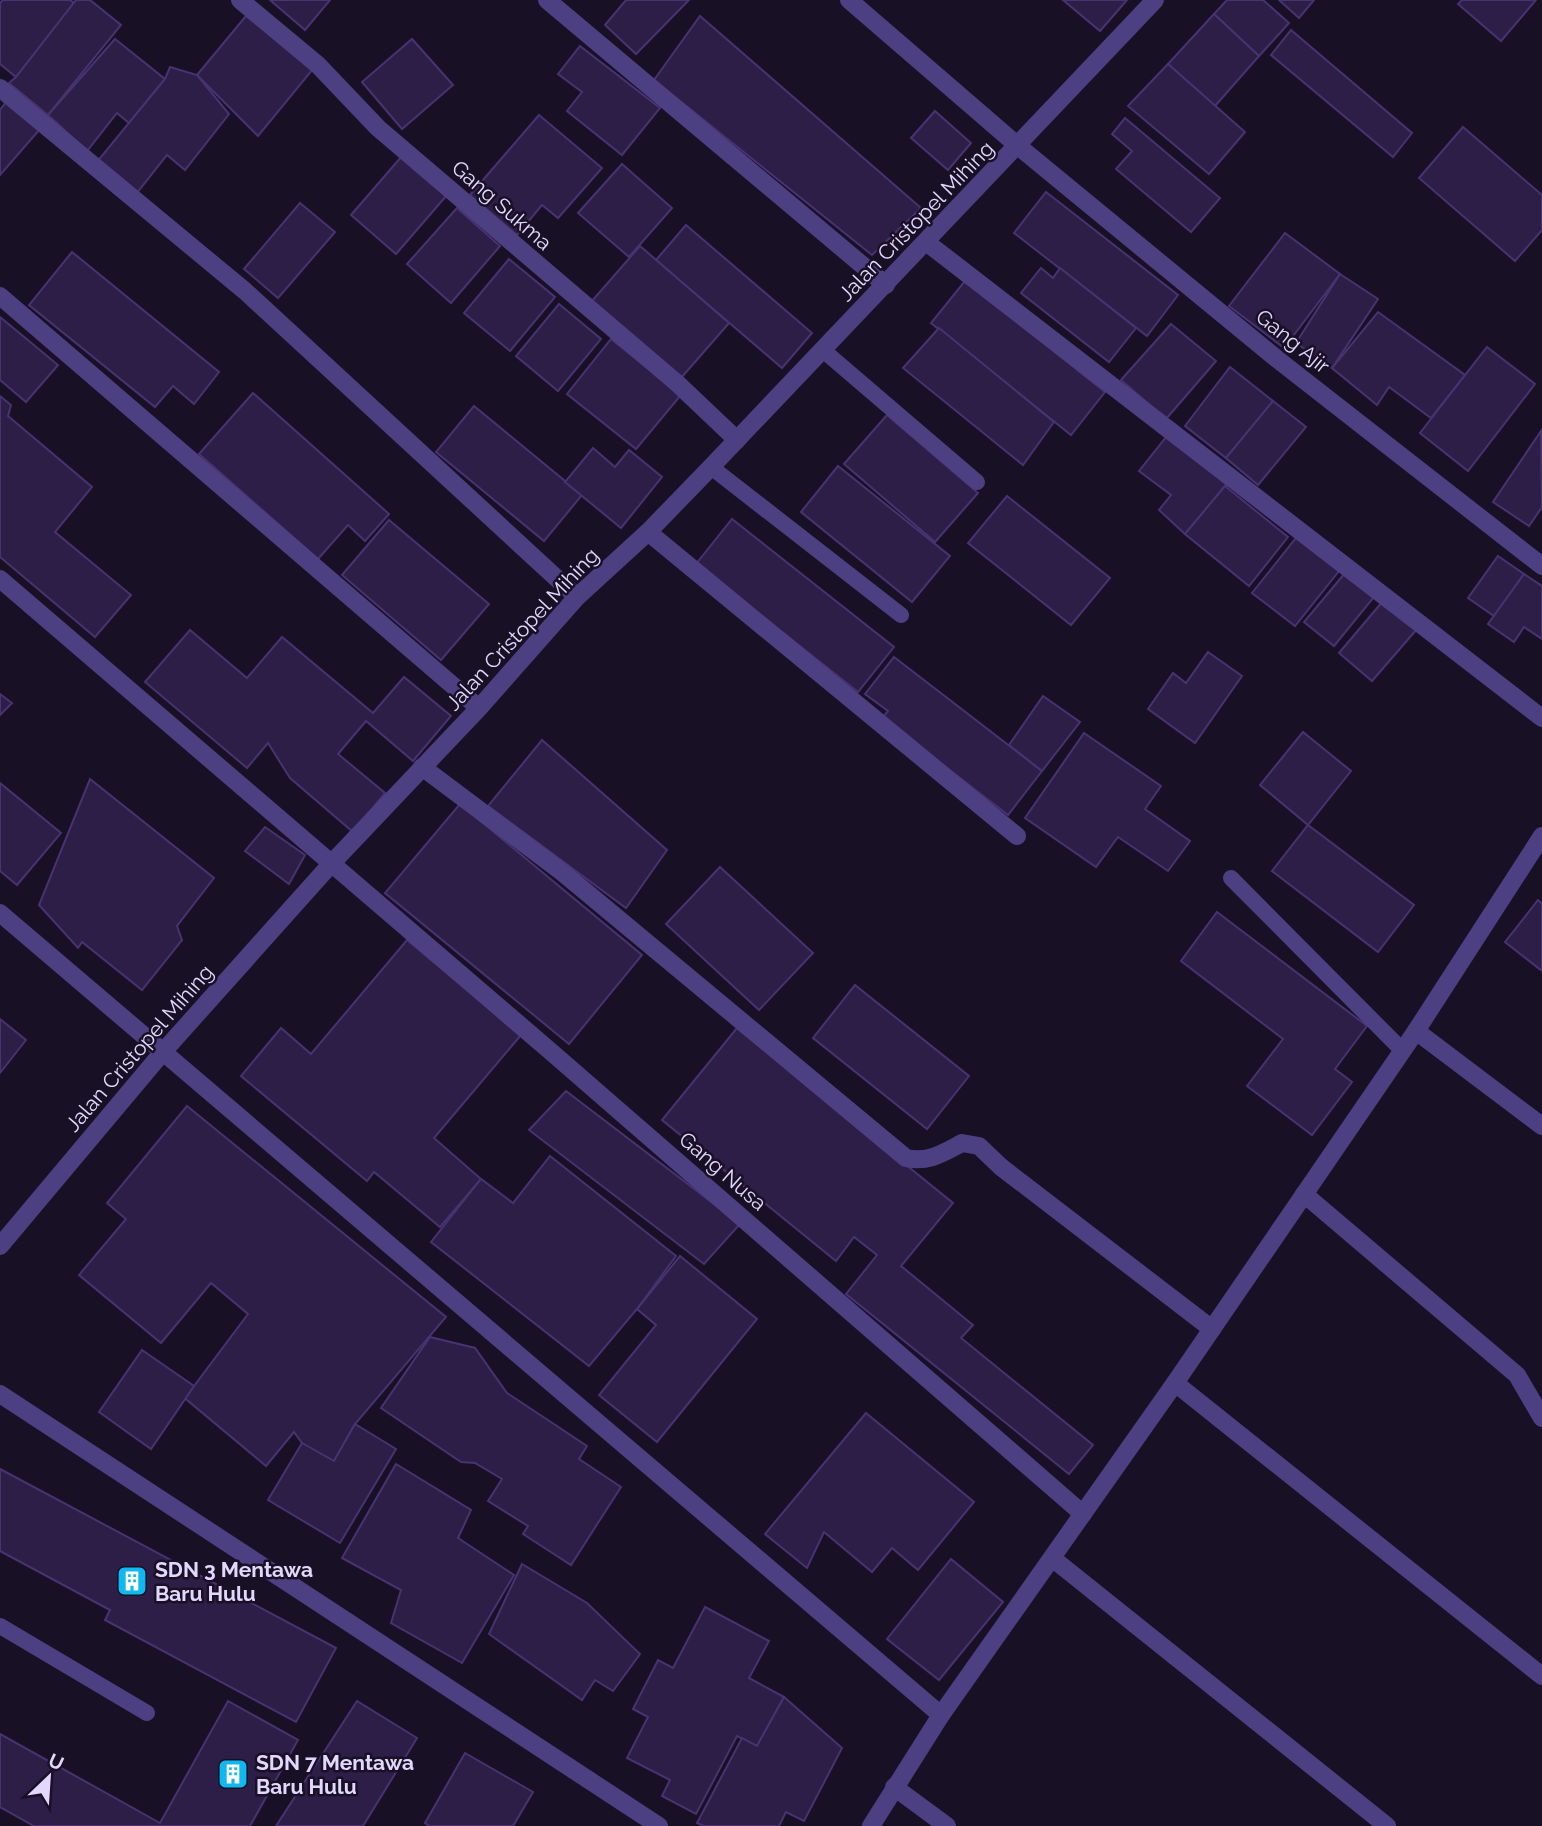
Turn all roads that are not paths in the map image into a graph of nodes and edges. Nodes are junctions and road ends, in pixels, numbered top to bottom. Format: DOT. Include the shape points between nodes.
graph roads {
  1 [pos="240,0"];
  2 [pos="547,0"];
  3 [pos="849,0"];
  4 [pos="1155,0"];
  5 [pos="0,88"];
  6 [pos="1018,146"];
  7 [pos="926,243"];
  8 [pos="886,285"];
  9 [pos="0,296"];
  10 [pos="824,351"];
  11 [pos="737,440"];
  12 [pos="711,467"];
  13 [pos="977,482"];
  14 [pos="648,532"];
  15 [pos="1542,566"];
  16 [pos="0,579"];
  17 [pos="577,597"];
  18 [pos="901,615"];
  19 [pos="479,708"];
  20 [pos="1542,718"];
  21 [pos="422,767"];
  22 [pos="1017,836"];
  23 [pos="1542,836"];
  24 [pos="331,864"];
  25 [pos="1231,878"];
  26 [pos="0,913"];
  27 [pos="1416,1031"];
  28 [pos="1402,1050"];
  29 [pos="162,1053"];
  30 [pos="1542,1126"];
  31 [pos="1304,1194"];
  32 [pos="0,1246"];
  33 [pos="1212,1329"];
  34 [pos="1175,1382"];
  35 [pos="0,1394"];
  36 [pos="1542,1418"];
  37 [pos="1083,1514"];
  38 [pos="1052,1558"];
  39 [pos="0,1626"];
  40 [pos="1542,1676"];
  41 [pos="147,1713"];
  42 [pos="941,1715"];
  43 [pos="894,1787"];
  44 [pos="659,1826"];
  45 [pos="871,1826"];
  46 [pos="947,1826"];
  47 [pos="1387,1826"];
  1 -- 11 [label="street, Gang Sukma" via="318,65 378,128 678,384"];
  2 -- 8 [label="street"];
  3 -- 6 [label="street, Gang Ajir"];
  4 -- 6 [label="street, Jalan Cristopel Mihing"];
  5 -- 17 [label="street" via="245,291"];
  6 -- 7 [label="street, Jalan Cristopel Mihing"];
  6 -- 15 [label="street, Gang Ajir" via="1277,359"];
  7 -- 8 [label="street, Jalan Cristopel Mihing"];
  7 -- 20 [label="street"];
  8 -- 10 [label="street, Jalan Cristopel Mihing"];
  9 -- 19 [label="street"];
  10 -- 11 [label="street, Jalan Cristopel Mihing"];
  10 -- 13 [label="lane"];
  11 -- 12 [label="street, Jalan Cristopel Mihing"];
  12 -- 14 [label="street, Jalan Cristopel Mihing"];
  12 -- 18 [label="lane"];
  14 -- 17 [label="street, Jalan Cristopel Mihing"];
  14 -- 22 [label="street"];
  16 -- 24 [label="street, Gang Nusa"];
  17 -- 19 [label="street, Jalan Cristopel Mihing"];
  19 -- 21 [label="street, Jalan Cristopel Mihing"];
  21 -- 24 [label="street, Jalan Cristopel Mihing"];
  21 -- 33 [label="street" via="562,872 906,1158 921,1161 962,1143 979,1146"];
  23 -- 27 [label="street"];
  24 -- 29 [label="street, Jalan Cristopel Mihing"];
  24 -- 37 [label="street, Gang Nusa"];
  25 -- 28 [label="lane"];
  26 -- 29 [label="street"];
  27 -- 28 [label="street"];
  27 -- 30 [label="street"];
  28 -- 31 [label="street"];
  29 -- 32 [label="street, Jalan Cristopel Mihing"];
  29 -- 42 [label="street"];
  31 -- 33 [label="street"];
  31 -- 36 [label="street" via="1517,1375"];
  33 -- 34 [label="street"];
  34 -- 37 [label="street"];
  34 -- 40 [label="street"];
  35 -- 44 [label="street"];
  37 -- 38 [label="street"];
  38 -- 42 [label="street"];
  38 -- 47 [label="street"];
  39 -- 41 [label="lane"];
  42 -- 43 [label="street"];
  43 -- 45 [label="street"];
  43 -- 46 [label="street"];
}
